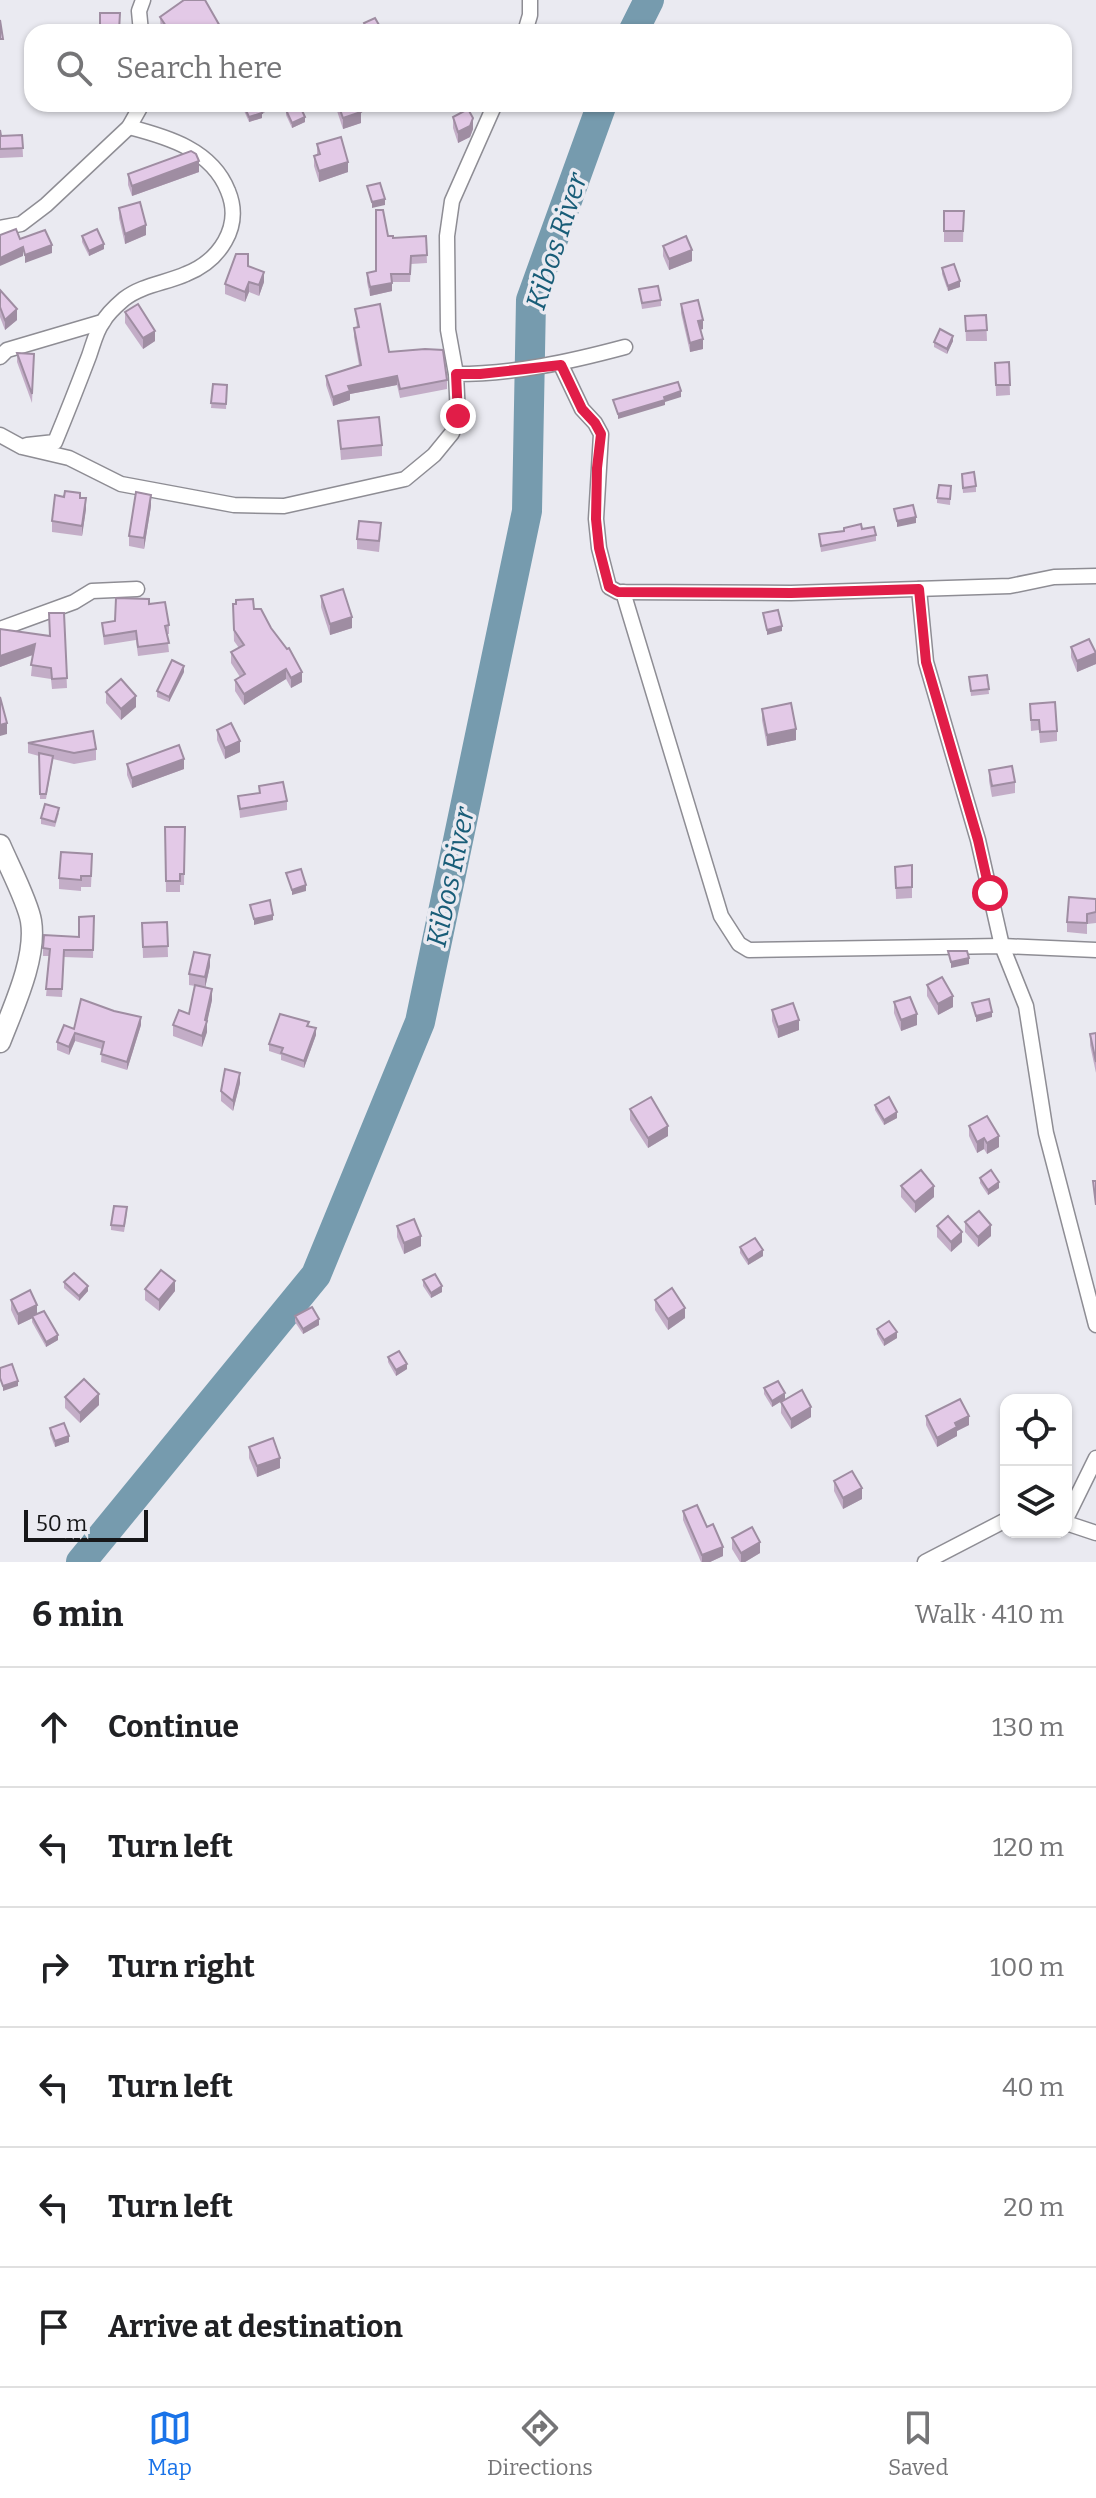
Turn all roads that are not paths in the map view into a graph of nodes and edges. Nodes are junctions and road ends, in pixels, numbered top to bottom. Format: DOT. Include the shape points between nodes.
graph roads {
  1 [pos="143,0"];
  2 [pos="530,0"];
  3 [pos="140,24"];
  4 [pos="527,24"];
  5 [pos="137,112"];
  6 [pos="491,112"];
  7 [pos="129,127"];
  8 [pos="0,228"];
  9 [pos="102,322"];
  10 [pos="625,347"];
  11 [pos="0,357"];
  12 [pos="554,365"];
  13 [pos="456,374"];
  14 [pos="0,435"];
  15 [pos="22,447"];
  16 [pos="1096,576"];
  17 [pos="137,589"];
  18 [pos="919,589"];
  19 [pos="623,592"];
  20 [pos="0,629"];
  21 [pos="0,845"];
  22 [pos="1002,946"];
  23 [pos="1096,950"];
  24 [pos="0,1042"];
  25 [pos="1096,1325"];
  26 [pos="1096,1458"];
  27 [pos="1072,1508"];
  28 [pos="1000,1523"];
  29 [pos="1072,1523"];
  30 [pos="1096,1533"];
  31 [pos="925,1562"];
  1 -- 3 [label="street"];
  2 -- 4 [label="street"];
  5 -- 7 [label="street"];
  6 -- 13 [label="street" via="452,201 447,236 448,330"];
  7 -- 8 [label="street" via="46,205 21,224"];
  7 -- 9 [label="street" via="192,148 227,188 233,219 228,239 209,261 124,299"];
  9 -- 11 [label="street" via="7,350"];
  9 -- 15 [label="street" via="55,442"];
  10 -- 12 [label="street"];
  12 -- 13 [label="street"];
  12 -- 19 [label="street" via="601,434 599,548 609,587"];
  13 -- 15 [label="street" via="458,416 452,433 405,479 284,506 234,505 121,484 69,458"];
  14 -- 15 [label="street"];
  16 -- 18 [label="street"];
  17 -- 20 [label="street" via="92,591"];
  18 -- 19 [label="street"];
  18 -- 22 [label="street" via="926,662 978,840"];
  19 -- 22 [label="street" via="721,916 739,944 749,950"];
  21 -- 24 [label="main road" via="31,921 30,952"];
  22 -- 23 [label="street"];
  22 -- 25 [label="street" via="1026,1006 1046,1133"];
  26 -- 27 [label="street"];
  28 -- 31 [label="street"];
  29 -- 30 [label="street"];
}
